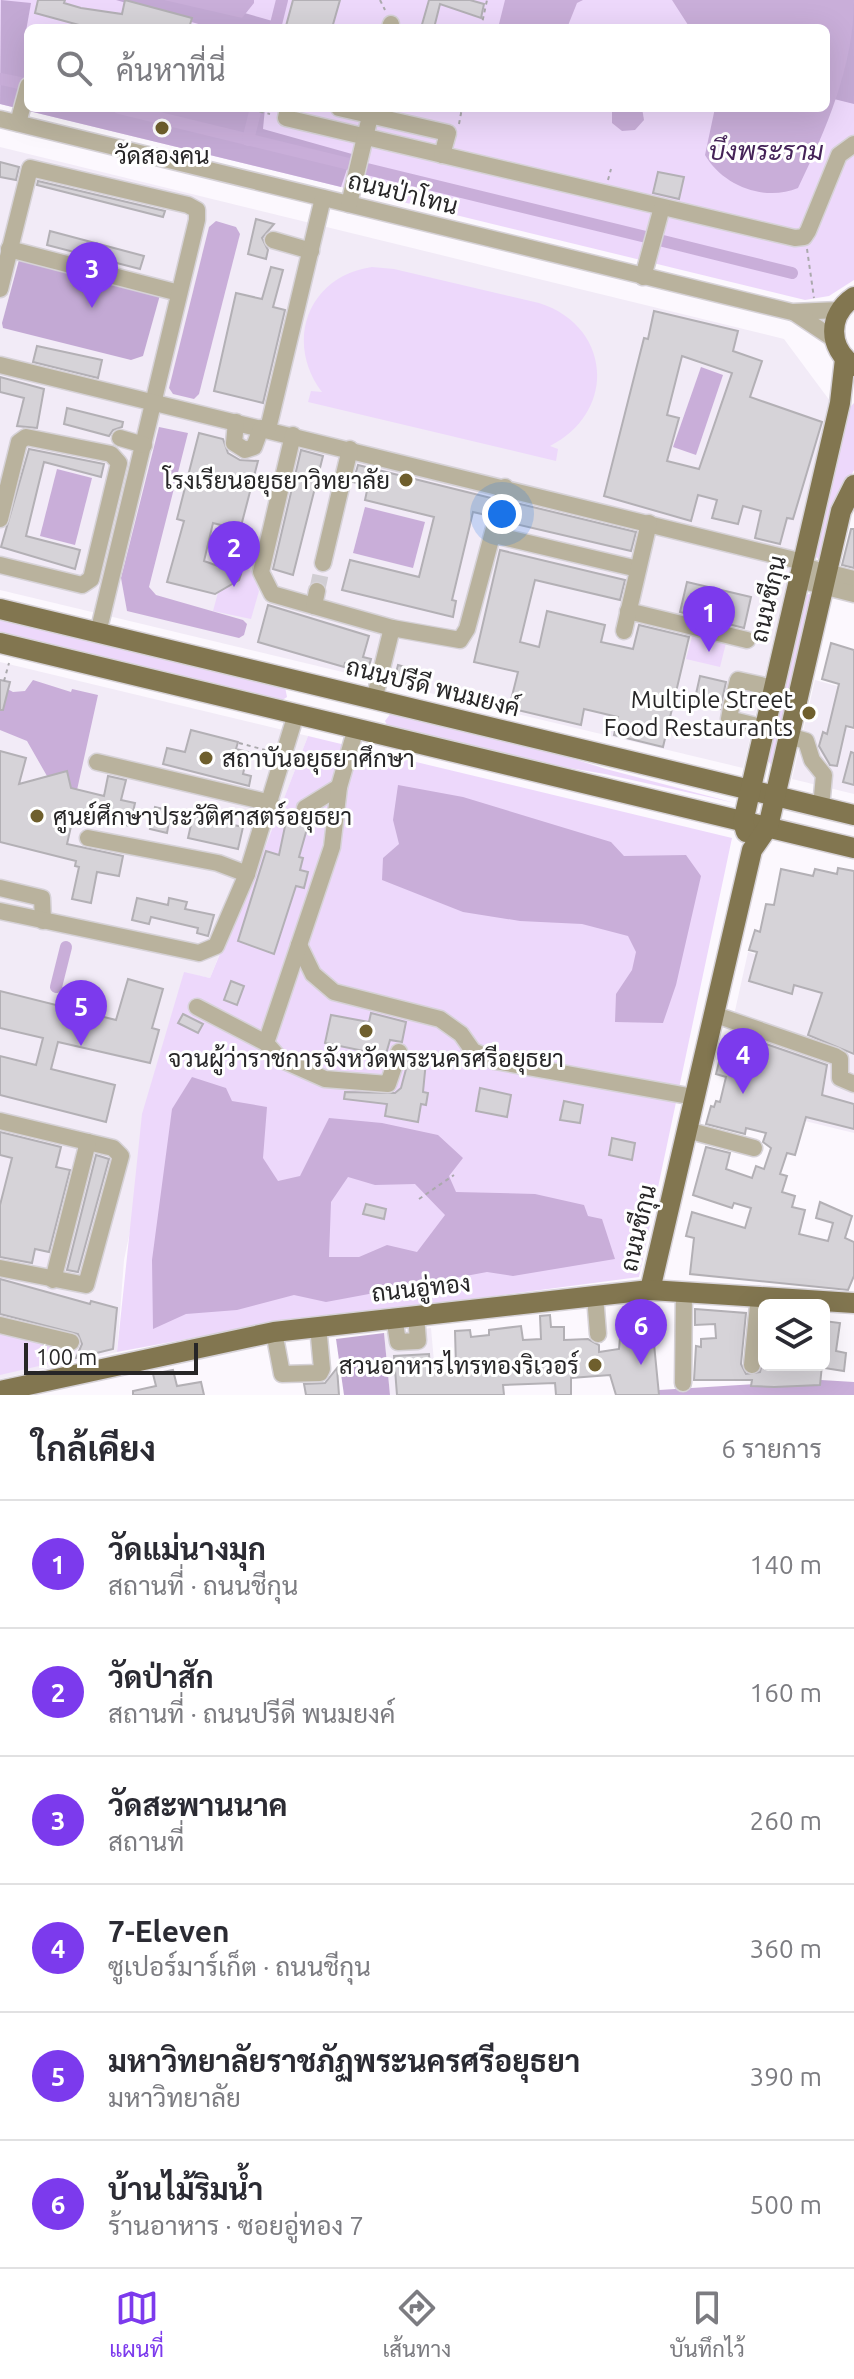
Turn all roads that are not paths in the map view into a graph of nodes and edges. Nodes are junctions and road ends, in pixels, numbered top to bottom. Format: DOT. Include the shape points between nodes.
graph roads {
  1 [pos="24,101"];
  2 [pos="287,112"];
  3 [pos="371,112"];
  4 [pos="0,119"];
  5 [pos="18,123"];
  6 [pos="365,137"];
  7 [pos="854,144"];
  8 [pos="442,155"];
  9 [pos="323,198"];
  10 [pos="349,204"];
  11 [pos="662,207"];
  12 [pos="273,240"];
  13 [pos="9,249"];
  14 [pos="311,251"];
  15 [pos="643,277"];
  16 [pos="0,289"];
  17 [pos="179,293"];
  18 [pos="847,304"];
  19 [pos="795,313"];
  20 [pos="834,339"];
  21 [pos="850,363"];
  22 [pos="0,365"];
  23 [pos="155,402"];
  24 [pos="236,422"];
  25 [pos="265,428"];
  26 [pos="293,435"];
  27 [pos="120,438"];
  28 [pos="144,445"];
  29 [pos="350,449"];
  30 [pos="854,485"];
  31 [pos="505,487"];
  32 [pos="0,519"];
  33 [pos="106,519"];
  34 [pos="125,523"];
  35 [pos="649,523"];
  36 [pos="494,535"];
  37 [pos="323,563"];
  38 [pos="0,565"];
  39 [pos="638,569"];
  40 [pos="801,570"];
  41 [pos="825,579"];
  42 [pos="854,579"];
  43 [pos="854,594"];
  44 [pos="0,609"];
  45 [pos="628,611"];
  46 [pos="392,628"];
  47 [pos="624,631"];
  48 [pos="98,633"];
  49 [pos="747,640"];
  50 [pos="7,644"];
  51 [pos="290,679"];
  52 [pos="774,688"];
  53 [pos="380,701"];
  54 [pos="289,712"];
  55 [pos="356,728"];
  56 [pos="765,728"];
  57 [pos="378,734"];
  58 [pos="789,736"];
  59 [pos="97,762"];
  60 [pos="339,787"];
  61 [pos="750,791"];
  62 [pos="776,796"];
  63 [pos="271,803"];
  64 [pos="821,807"];
  65 [pos="305,808"];
  66 [pos="854,815"];
  67 [pos="743,822"];
  68 [pos="768,827"];
  69 [pos="88,838"];
  70 [pos="854,848"];
  71 [pos="752,850"];
  72 [pos="247,874"];
  73 [pos="0,888"];
  74 [pos="0,911"];
  75 [pos="43,921"];
  76 [pos="299,945"];
  77 [pos="197,1007"];
  78 [pos="713,1014"];
  79 [pos="266,1043"];
  80 [pos="399,1052"];
  81 [pos="854,1084"];
  82 [pos="694,1097"];
  83 [pos="0,1121"];
  84 [pos="687,1130"];
  85 [pos="88,1142"];
  86 [pos="754,1148"];
  87 [pos="0,1268"];
  88 [pos="53,1280"];
  89 [pos="650,1290"];
  90 [pos="684,1292"];
  91 [pos="759,1295"];
  92 [pos="595,1296"];
  93 [pos="854,1303"];
  94 [pos="0,1325"];
  95 [pos="318,1326"];
  96 [pos="274,1332"];
  97 [pos="598,1334"];
  98 [pos="71,1342"];
  99 [pos="752,1365"];
  100 [pos="683,1383"];
  101 [pos="0,1391"];
  1 -- 5 [label="street"];
  2 -- 6 [label="street" via="286,118"];
  3 -- 6 [label="street"];
  3 -- 8 [label="street" via="448,133"];
  4 -- 5 [label="street, ถนนป่าโทน"];
  5 -- 9 [label="street, ถนนป่าโทน"];
  6 -- 8 [label="street"];
  6 -- 10 [label="street"];
  7 -- 11 [label="street" via="839,155 804,237"];
  8 -- 11 [label="street"];
  9 -- 10 [label="street, ถนนป่าโทน"];
  9 -- 14 [label="street"];
  10 -- 15 [label="street, ถนนป่าโทน"];
  11 -- 15 [label="street"];
  12 -- 14 [label="street"];
  13 -- 16 [label="street"];
  13 -- 17 [label="street"];
  13 -- 17 [label="street" via="30,168 188,205 197,210 197,220"];
  14 -- 25 [label="street"];
  15 -- 19 [label="street, ถนนป่าโทน"];
  17 -- 23 [label="street"];
  18 -- 19 [label="street, ถนนป่าโทน"];
  18 -- 20 [label="main road" via="835,321"];
  19 -- 20 [label="street, ถนนป่าโทน"];
  20 -- 21 [label="main road"];
  21 -- 40 [label="main road, ถนนชีกุน"];
  22 -- 23 [label="street"];
  23 -- 24 [label="street"];
  23 -- 28 [label="street"];
  24 -- 25 [label="street"];
  24 -- 25 [label="street" via="234,443 245,450 254,447"];
  25 -- 26 [label="street"];
  26 -- 29 [label="street"];
  26 -- 46 [label="street" via="260,564 272,594 315,598"];
  27 -- 28 [label="street"];
  28 -- 34 [label="street"];
  29 -- 31 [label="street"];
  29 -- 37 [label="street"];
  30 -- 41 [label="main road, ถนนชีกุน" via="841,511"];
  31 -- 35 [label="street"];
  31 -- 36 [label="street"];
  32 -- 33 [label="street" via="19,442 26,437 111,454 119,463"];
  33 -- 34 [label="street"];
  33 -- 38 [label="street" via="91,579 82,585"];
  34 -- 48 [label="street"];
  35 -- 39 [label="street"];
  35 -- 40 [label="street"];
  36 -- 39 [label="street"];
  36 -- 46 [label="street" via="460,640"];
  39 -- 45 [label="street"];
  40 -- 41 [label="street"];
  40 -- 52 [label="main road, ถนนชีกุน"];
  41 -- 42 [label="street"];
  41 -- 43 [label="street"];
  41 -- 58 [label="main road, ถนนชีกุน"];
  44 -- 48 [label="main road, ถนนปรีดี พนมยงค์"];
  45 -- 47 [label="street"];
  45 -- 49 [label="street"];
  46 -- 53 [label="street"];
  48 -- 51 [label="main road, ถนนปรีดี พนมยงค์"];
  50 -- 54 [label="main road"];
  51 -- 53 [label="main road, ถนนปรีดี พนมยงค์"];
  51 -- 54 [label="main road"];
  52 -- 56 [label="main road, ถนนชีกุน"];
  52 -- 56 [label="street" via="738,680 733,698 729,719"];
  53 -- 57 [label="main road"];
  53 -- 61 [label="main road, ถนนปรีดี พนมยงค์"];
  54 -- 55 [label="main road"];
  54 -- 63 [label="street" via="285,755"];
  55 -- 57 [label="main road"];
  55 -- 60 [label="street"];
  56 -- 61 [label="main road, ถนนชีกุน"];
  57 -- 67 [label="main road"];
  58 -- 62 [label="main road, ถนนชีกุน"];
  58 -- 64 [label="street" via="806,741 824,775"];
  59 -- 63 [label="street"];
  60 -- 65 [label="street"];
  60 -- 76 [label="street" via="332,847"];
  61 -- 62 [label="main road, ถนนปรีดี พนมยงค์"];
  61 -- 67 [label="main road, ถนนชีกุน"];
  62 -- 64 [label="main road, ถนนปรีดี พนมยงค์"];
  62 -- 68 [label="main road, ถนนชีกุน"];
  63 -- 72 [label="street"];
  64 -- 66 [label="main road, ถนนปรีดี พนมยงค์"];
  67 -- 68 [label="main road"];
  67 -- 71 [label="main road"];
  68 -- 70 [label="main road"];
  68 -- 71 [label="main road, ถนนชีกุน"];
  69 -- 72 [label="street" via="218,863"];
  71 -- 78 [label="main road, ถนนชีกุน"];
  72 -- 75 [label="street" via="216,946 208,952"];
  73 -- 75 [label="street" via="42,898"];
  74 -- 75 [label="street"];
  76 -- 79 [label="street"];
  76 -- 82 [label="street" via="313,974 334,992 440,1019 473,1051 495,1061"];
  77 -- 79 [label="street"];
  78 -- 81 [label="street" via="835,1056 840,1059 840,1078"];
  78 -- 82 [label="main road, ถนนชีกุน"];
  79 -- 80 [label="street" via="280,1059 325,1079 381,1086 392,1080"];
  82 -- 84 [label="main road, ถนนชีกุน"];
  83 -- 85 [label="street"];
  84 -- 86 [label="street"];
  84 -- 89 [label="main road, ถนนชีกุน"];
  85 -- 88 [label="street"];
  85 -- 88 [label="street" via="113,1148 121,1156 90,1281 80,1286"];
  87 -- 88 [label="street"];
  89 -- 90 [label="main road, ถนนอู่ทอง"];
  89 -- 92 [label="main road, ถนนอู่ทอง"];
  90 -- 91 [label="main road, ถนนอู่ทอง"];
  90 -- 100 [label="street"];
  91 -- 93 [label="main road, ถนนอู่ทอง"];
  91 -- 99 [label="street"];
  92 -- 95 [label="main road, ถนนอู่ทอง"];
  92 -- 97 [label="street"];
  94 -- 98 [label="street"];
  95 -- 96 [label="main road, ถนนอู่ทอง"];
  95 -- 96 [label="street" via="320,1373 282,1374"];
  96 -- 101 [label="main road, ถนนอู่ทอง"];
}
